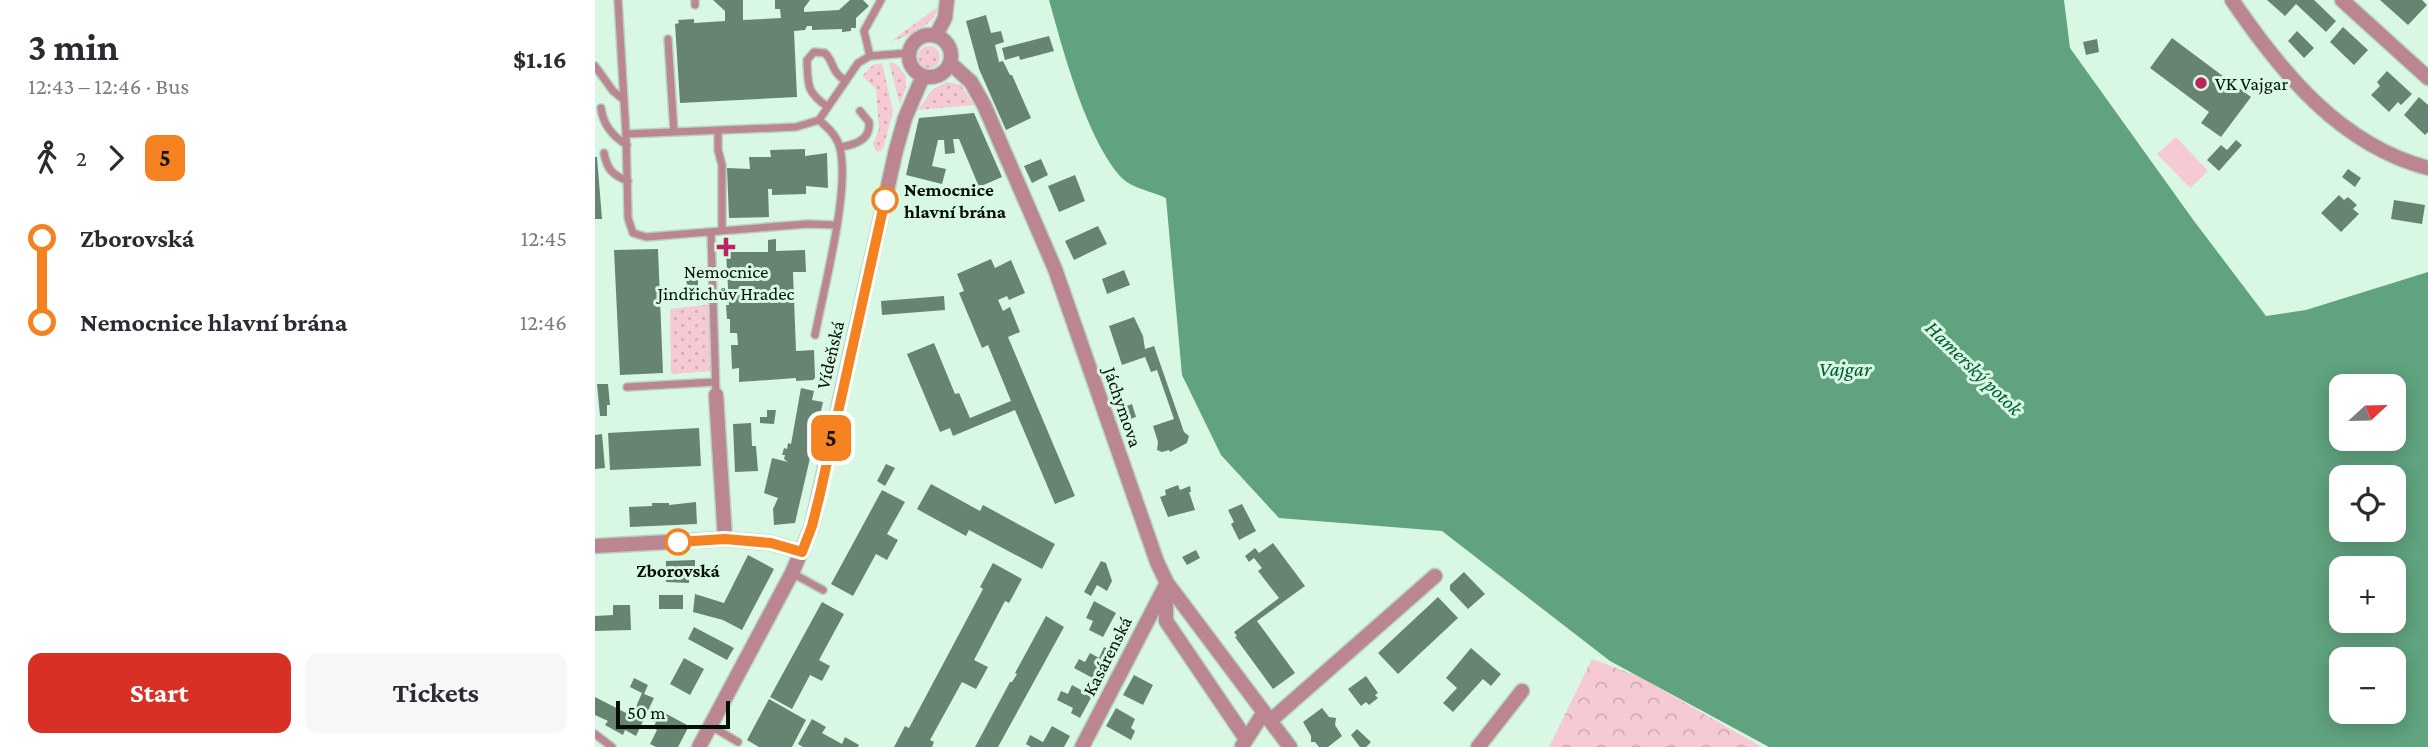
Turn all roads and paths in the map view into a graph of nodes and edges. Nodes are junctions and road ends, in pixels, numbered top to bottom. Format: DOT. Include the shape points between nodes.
graph roads {
  1 [pos="618,0"];
  2 [pos="881,0"];
  3 [pos="947,0"];
  4 [pos="2232,0"];
  5 [pos="2342,0"];
  6 [pos="936,35"];
  7 [pos="668,39"];
  8 [pos="908,53"];
  9 [pos="870,56"];
  10 [pos="950,63"];
  11 [pos="595,66"];
  12 [pos="923,76"];
  13 [pos="2428,78"];
  14 [pos="846,81"];
  15 [pos="624,100"];
  16 [pos="828,107"];
  17 [pos="601,108"];
  18 [pos="860,111"];
  19 [pos="819,120"];
  20 [pos="718,131"];
  21 [pos="674,132"];
  22 [pos="626,134"];
  23 [pos="627,145"];
  24 [pos="840,147"];
  25 [pos="604,153"];
  26 [pos="2428,168"];
  27 [pos="628,181"];
  28 [pos="836,225"];
  29 [pos="722,229"];
  30 [pos="711,233"];
  31 [pos="815,335"];
  32 [pos="627,387"];
  33 [pos="715,389"];
  34 [pos="725,539"];
  35 [pos="595,546"];
  36 [pos="802,552"];
  37 [pos="792,573"];
  38 [pos="1435,576"];
  39 [pos="1167,583"];
  40 [pos="823,590"];
  41 [pos="1522,691"];
  42 [pos="1267,717"];
  43 [pos="711,725"];
  44 [pos="595,734"];
  45 [pos="738,742"];
  46 [pos="1244,743"];
  47 [pos="612,747"];
  48 [pos="699,747"];
  49 [pos="1081,747"];
  50 [pos="1290,747"];
  51 [pos="1478,747"];
  1 -- 15 [label="lane"];
  2 -- 9 [label="lane" via="864,31"];
  3 -- 6 [label="street"];
  4 -- 26 [label="street" via="2325,114 2353,135"];
  5 -- 13 [label="street"];
  6 -- 8 [label="street" via="918,37"];
  6 -- 10 [label="street" via="951,49"];
  7 -- 21 [label="lane"];
  8 -- 9 [label="lane"];
  8 -- 12 [label="street" via="911,67"];
  9 -- 14 [label="lane" via="858,63"];
  10 -- 12 [label="street" via="936,77"];
  10 -- 39 [label="street, Jáchymova" via="971,82 984,105 1055,270"];
  11 -- 15 [label="lane"];
  12 -- 36 [label="street, Vídeňská" via="896,150 820,494"];
  14 -- 16 [label="lane"];
  14 -- 16 [label="lane" via="825,53 814,52 807,60 810,92"];
  15 -- 22 [label="lane"];
  16 -- 19 [label="lane"];
  17 -- 23 [label="lane" via="602,120"];
  18 -- 24 [label="lane" via="869,122 867,135 860,142"];
  19 -- 20 [label="lane" via="796,127"];
  19 -- 24 [label="lane"];
  20 -- 21 [label="lane"];
  20 -- 29 [label="lane"];
  21 -- 22 [label="lane"];
  22 -- 23 [label="lane"];
  23 -- 27 [label="lane"];
  24 -- 28 [label="lane" via="842,191"];
  25 -- 27 [label="lane" via="607,168"];
  27 -- 30 [label="lane" via="628,218 633,233 646,237"];
  28 -- 29 [label="lane"];
  28 -- 31 [label="lane"];
  29 -- 30 [label="lane"];
  30 -- 33 [label="lane"];
  32 -- 33 [label="lane"];
  33 -- 34 [label="street"];
  34 -- 35 [label="street"];
  34 -- 36 [label="street" via="771,543"];
  36 -- 37 [label="street, Vídeňská"];
  37 -- 40 [label="lane"];
  37 -- 43 [label="street, Vídeňská"];
  38 -- 42 [label="street"];
  39 -- 42 [label="street, Jáchymova"];
  39 -- 46 [label="street" via="1166,621"];
  39 -- 49 [label="street, Kasárenská"];
  41 -- 51 [label="street"];
  42 -- 46 [label="street"];
  42 -- 50 [label="street, Jáchymova"];
  43 -- 45 [label="lane"];
  43 -- 48 [label="street, Vídeňská"];
  44 -- 47 [label="lane"];
}
